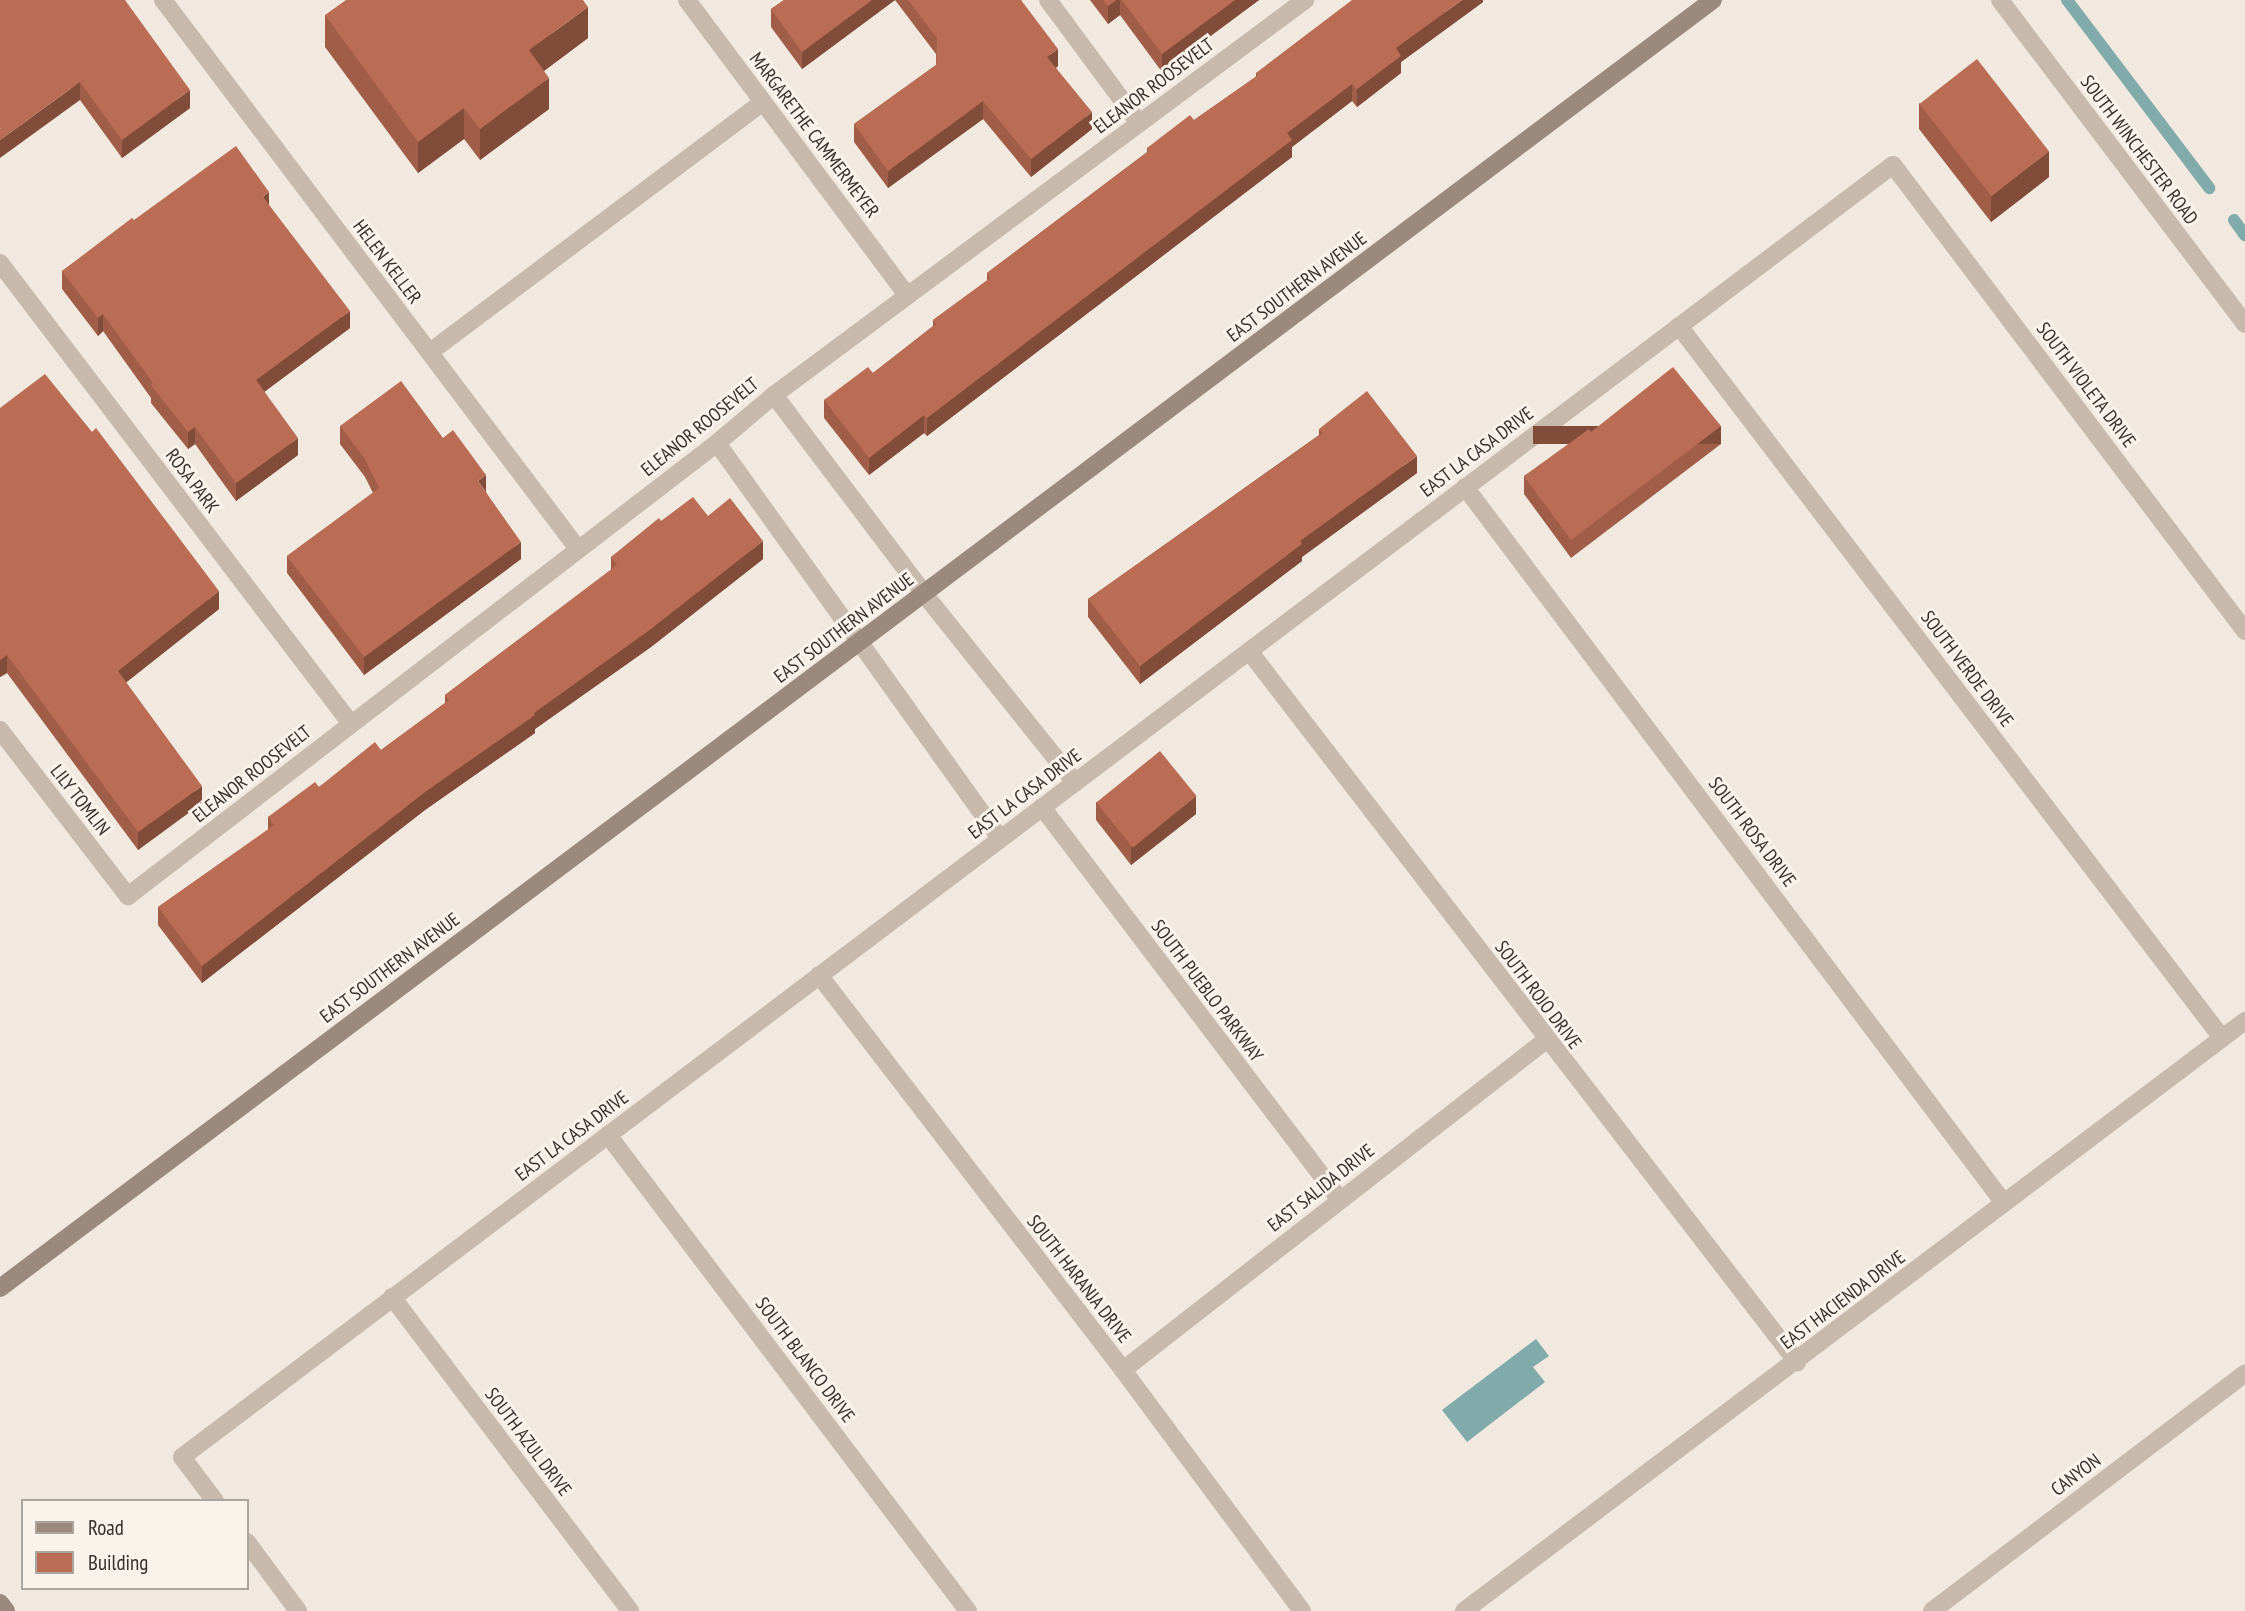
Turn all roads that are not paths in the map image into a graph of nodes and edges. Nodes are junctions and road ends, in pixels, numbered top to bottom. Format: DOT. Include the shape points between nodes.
graph roads {
  1 [pos="163,0"];
  2 [pos="687,0"];
  3 [pos="1048,0"];
  4 [pos="1305,0"];
  5 [pos="1713,0"];
  6 [pos="2000,0"];
  7 [pos="763,102"];
  8 [pos="1139,123"];
  9 [pos="1893,165"];
  10 [pos="0,263"];
  11 [pos="908,295"];
  12 [pos="2245,324"];
  13 [pos="1679,326"];
  14 [pos="429,352"];
  15 [pos="774,395"];
  16 [pos="716,443"];
  17 [pos="1465,487"];
  18 [pos="578,549"];
  19 [pos="925,595"];
  20 [pos="2245,631"];
  21 [pos="861,642"];
  22 [pos="1250,651"];
  23 [pos="351,724"];
  24 [pos="0,730"];
  25 [pos="1075,782"];
  26 [pos="1042,807"];
  27 [pos="1000,838"];
  28 [pos="128,896"];
  29 [pos="819,975"];
  30 [pos="2245,1021"];
  31 [pos="2222,1038"];
  32 [pos="1546,1040"];
  33 [pos="608,1135"];
  34 [pos="1340,1200"];
  35 [pos="2004,1203"];
  36 [pos="0,1289"];
  37 [pos="393,1297"];
  38 [pos="1797,1362"];
  39 [pos="1122,1370"];
  40 [pos="2245,1373"];
  41 [pos="214,1499"];
  42 [pos="248,1543"];
  43 [pos="0,1603"];
  44 [pos="6,1611"];
  45 [pos="298,1611"];
  46 [pos="630,1611"];
  47 [pos="968,1611"];
  48 [pos="1302,1611"];
  49 [pos="1464,1611"];
  50 [pos="1932,1611"];
  1 -- 14 [label="street, HELEN KELLER"];
  2 -- 7 [label="street, MARGARETHE CAMMERMEYER"];
  3 -- 8 [label="street"];
  4 -- 8 [label="street, ELEANOR ROOSEVELT"];
  5 -- 19 [label="main road, EAST SOUTHERN AVENUE"];
  6 -- 12 [label="street, SOUTH WINCHESTER ROAD"];
  7 -- 11 [label="street, MARGARETHE CAMMERMEYER"];
  7 -- 14 [label="street"];
  8 -- 11 [label="street, ELEANOR ROOSEVELT"];
  9 -- 13 [label="street, EAST LA CASA DRIVE"];
  9 -- 20 [label="street, SOUTH VIOLETA DRIVE"];
  10 -- 23 [label="street, ROSA PARK"];
  11 -- 15 [label="street, ELEANOR ROOSEVELT"];
  13 -- 17 [label="street, EAST LA CASA DRIVE"];
  13 -- 31 [label="street, SOUTH VERDE DRIVE"];
  14 -- 18 [label="street, HELEN KELLER"];
  15 -- 16 [label="street, ELEANOR ROOSEVELT"];
  15 -- 19 [label="street"];
  16 -- 18 [label="street, ELEANOR ROOSEVELT"];
  16 -- 21 [label="street"];
  17 -- 22 [label="street, EAST LA CASA DRIVE"];
  17 -- 35 [label="street, SOUTH ROSA DRIVE"];
  18 -- 23 [label="street, ELEANOR ROOSEVELT"];
  19 -- 21 [label="main road, EAST SOUTHERN AVENUE"];
  19 -- 25 [label="street"];
  21 -- 27 [label="street"];
  21 -- 36 [label="main road, EAST SOUTHERN AVENUE"];
  22 -- 25 [label="street, EAST LA CASA DRIVE"];
  22 -- 32 [label="street, SOUTH ROJO DRIVE"];
  23 -- 28 [label="street, ELEANOR ROOSEVELT"];
  24 -- 28 [label="street, LILY TOMLIN"];
  25 -- 26 [label="street, EAST LA CASA DRIVE"];
  26 -- 27 [label="street, EAST LA CASA DRIVE"];
  26 -- 34 [label="street, SOUTH PUEBLO PARKWAY"];
  27 -- 29 [label="street, EAST LA CASA DRIVE"];
  29 -- 33 [label="street, EAST LA CASA DRIVE"];
  29 -- 39 [label="street, SOUTH HARANJA DRIVE"];
  30 -- 31 [label="street, EAST HACIENDA DRIVE"];
  31 -- 35 [label="street, EAST HACIENDA DRIVE"];
  32 -- 34 [label="street, EAST SALIDA DRIVE"];
  32 -- 38 [label="street, SOUTH ROJO DRIVE"];
  33 -- 37 [label="street, EAST LA CASA DRIVE"];
  33 -- 47 [label="street, SOUTH BLANCO DRIVE"];
  34 -- 39 [label="street, EAST SALIDA DRIVE"];
  35 -- 38 [label="street, EAST HACIENDA DRIVE"];
  37 -- 41 [label="street, EAST LA CASA DRIVE" via="182,1457"];
  37 -- 46 [label="street, SOUTH AZUL DRIVE"];
  38 -- 49 [label="street, EAST HACIENDA DRIVE"];
  39 -- 48 [label="street, SOUTH HARANJA DRIVE"];
  40 -- 50 [label="street, CANYON"];
  42 -- 45 [label="street"];
  43 -- 44 [label="main road"];
}
